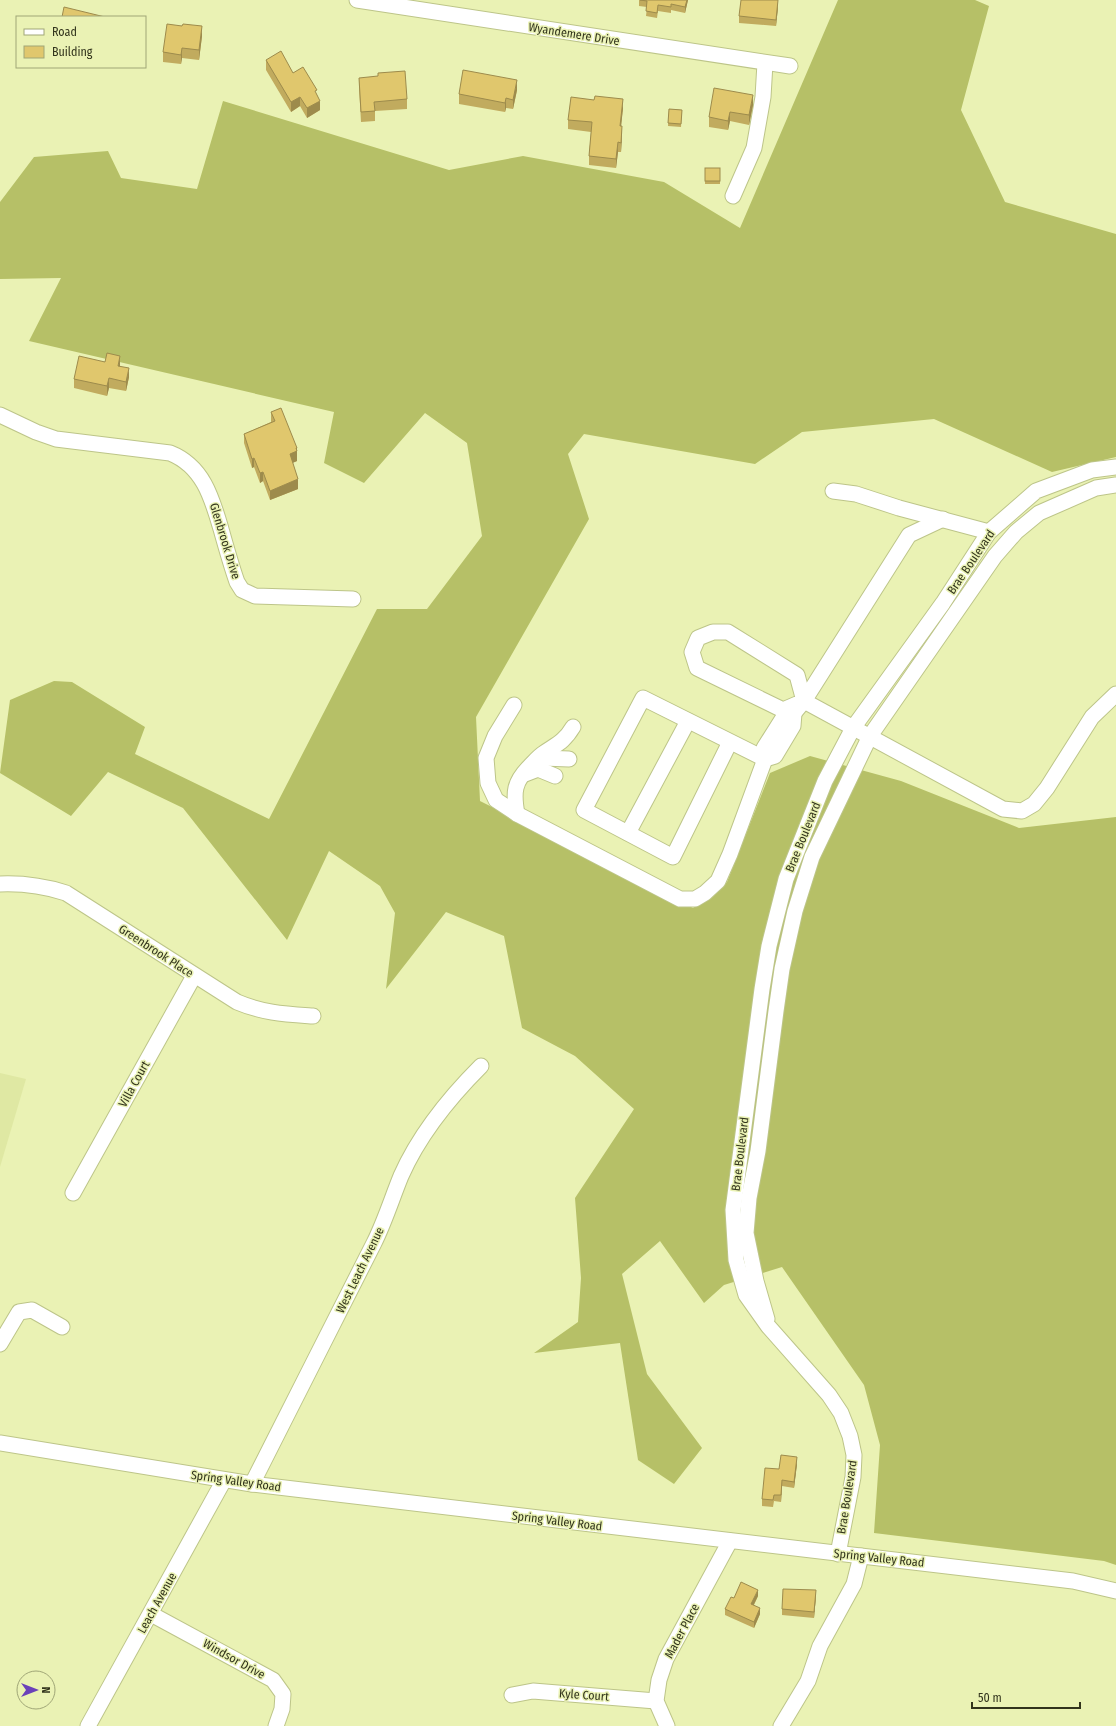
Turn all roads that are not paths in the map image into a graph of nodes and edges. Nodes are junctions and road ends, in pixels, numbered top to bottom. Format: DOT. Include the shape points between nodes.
graph roads {
  1 [pos="358,0"];
  2 [pos="765,63"];
  3 [pos="790,66"];
  4 [pos="732,196"];
  5 [pos="0,416"];
  6 [pos="1116,466"];
  7 [pos="1116,485"];
  8 [pos="833,491"];
  9 [pos="899,508"];
  10 [pos="943,519"];
  11 [pos="989,532"];
  12 [pos="909,535"];
  13 [pos="353,599"];
  14 [pos="1116,694"];
  15 [pos="514,705"];
  16 [pos="799,707"];
  17 [pos="688,721"];
  18 [pos="573,727"];
  19 [pos="853,728"];
  20 [pos="870,736"];
  21 [pos="730,742"];
  22 [pos="569,759"];
  23 [pos="765,759"];
  24 [pos="520,776"];
  25 [pos="555,776"];
  26 [pos="517,814"];
  27 [pos="628,834"];
  28 [pos="0,884"];
  29 [pos="194,976"];
  30 [pos="313,1016"];
  31 [pos="481,1066"];
  32 [pos="73,1193"];
  33 [pos="768,1326"];
  34 [pos="62,1327"];
  35 [pos="0,1344"];
  36 [pos="0,1443"];
  37 [pos="224,1480"];
  38 [pos="252,1484"];
  39 [pos="730,1541"];
  40 [pos="838,1554"];
  41 [pos="861,1556"];
  42 [pos="1116,1590"];
  43 [pos="151,1614"];
  44 [pos="512,1695"];
  45 [pos="656,1701"];
  46 [pos="88,1726"];
  47 [pos="276,1726"];
  48 [pos="667,1726"];
  49 [pos="781,1726"];
  1 -- 2 [label="street, Wyandemere Drive"];
  2 -- 3 [label="street, Wyandemere Drive"];
  2 -- 4 [label="street" via="763,97 754,148"];
  5 -- 13 [label="street, Glenbrook Drive" via="56,439 170,453 181,458 202,478 212,496 236,582 242,590 255,596"];
  6 -- 11 [label="street, Brae Boulevard" via="1092,470 1036,491"];
  7 -- 20 [label="street, Brae Boulevard" via="1096,488 1039,513 1016,532 995,556"];
  8 -- 9 [label="street" via="856,494"];
  9 -- 10 [label="street"];
  9 -- 12 [label="street" via="907,522"];
  10 -- 11 [label="street"];
  10 -- 12 [label="street"];
  11 -- 19 [label="street, Brae Boulevard" via="944,603"];
  12 -- 16 [label="street"];
  14 -- 20 [label="street" via="1092,716 1047,788 1034,804 1022,811 1003,810"];
  15 -- 26 [label="street" via="495,736 486,758 488,783 496,800"];
  16 -- 16 [label="street" via="797,675 728,632 713,632 698,638 692,652 697,668 783,710"];
  16 -- 19 [label="street"];
  16 -- 23 [label="street" via="793,726 775,756"];
  17 -- 21 [label="street"];
  17 -- 27 [label="street"];
  17 -- 27 [label="street" via="643,698 584,810"];
  18 -- 24 [label="street" via="558,746 543,753"];
  19 -- 20 [label="street"];
  19 -- 33 [label="street, Brae Boulevard" via="825,781 786,879 769,946 762,989 733,1210 736,1260 746,1295"];
  20 -- 33 [label="street, Brae Boulevard" via="812,857 795,911 782,969 746,1233"];
  21 -- 23 [label="street"];
  21 -- 27 [label="street" via="673,857"];
  22 -- 24 [label="street" via="543,758"];
  23 -- 26 [label="street" via="718,881 695,899 680,899"];
  24 -- 25 [label="street" via="538,769"];
  24 -- 26 [label="street" via="514,798"];
  28 -- 29 [label="street, Greenbrook Place" via="44,886 66,893"];
  29 -- 30 [label="street, Greenbrook Place" via="237,1002 257,1010"];
  29 -- 32 [label="street, Villa Court"];
  31 -- 38 [label="street, West Leach Avenue" via="451,1098 415,1147 379,1233"];
  33 -- 40 [label="street, Brae Boulevard" via="829,1395 841,1413 850,1436 854,1455 853,1477"];
  34 -- 35 [label="street" via="32,1310 19,1312"];
  36 -- 37 [label="street, Spring Valley Road"];
  37 -- 38 [label="street, Spring Valley Road"];
  37 -- 43 [label="street, Leach Avenue"];
  38 -- 39 [label="street, Spring Valley Road"];
  39 -- 40 [label="street, Spring Valley Road"];
  39 -- 45 [label="street, Mader Place" via="666,1660 659,1680"];
  40 -- 41 [label="street, Spring Valley Road"];
  41 -- 42 [label="street, Spring Valley Road" via="1074,1581"];
  41 -- 49 [label="street" via="854,1584 820,1646 808,1681"];
  43 -- 46 [label="street, Leach Avenue"];
  43 -- 47 [label="street, Windsor Drive" via="273,1680 283,1694 282,1709"];
  44 -- 45 [label="street, Kyle Court" via="533,1691"];
  45 -- 48 [label="street"];
}
